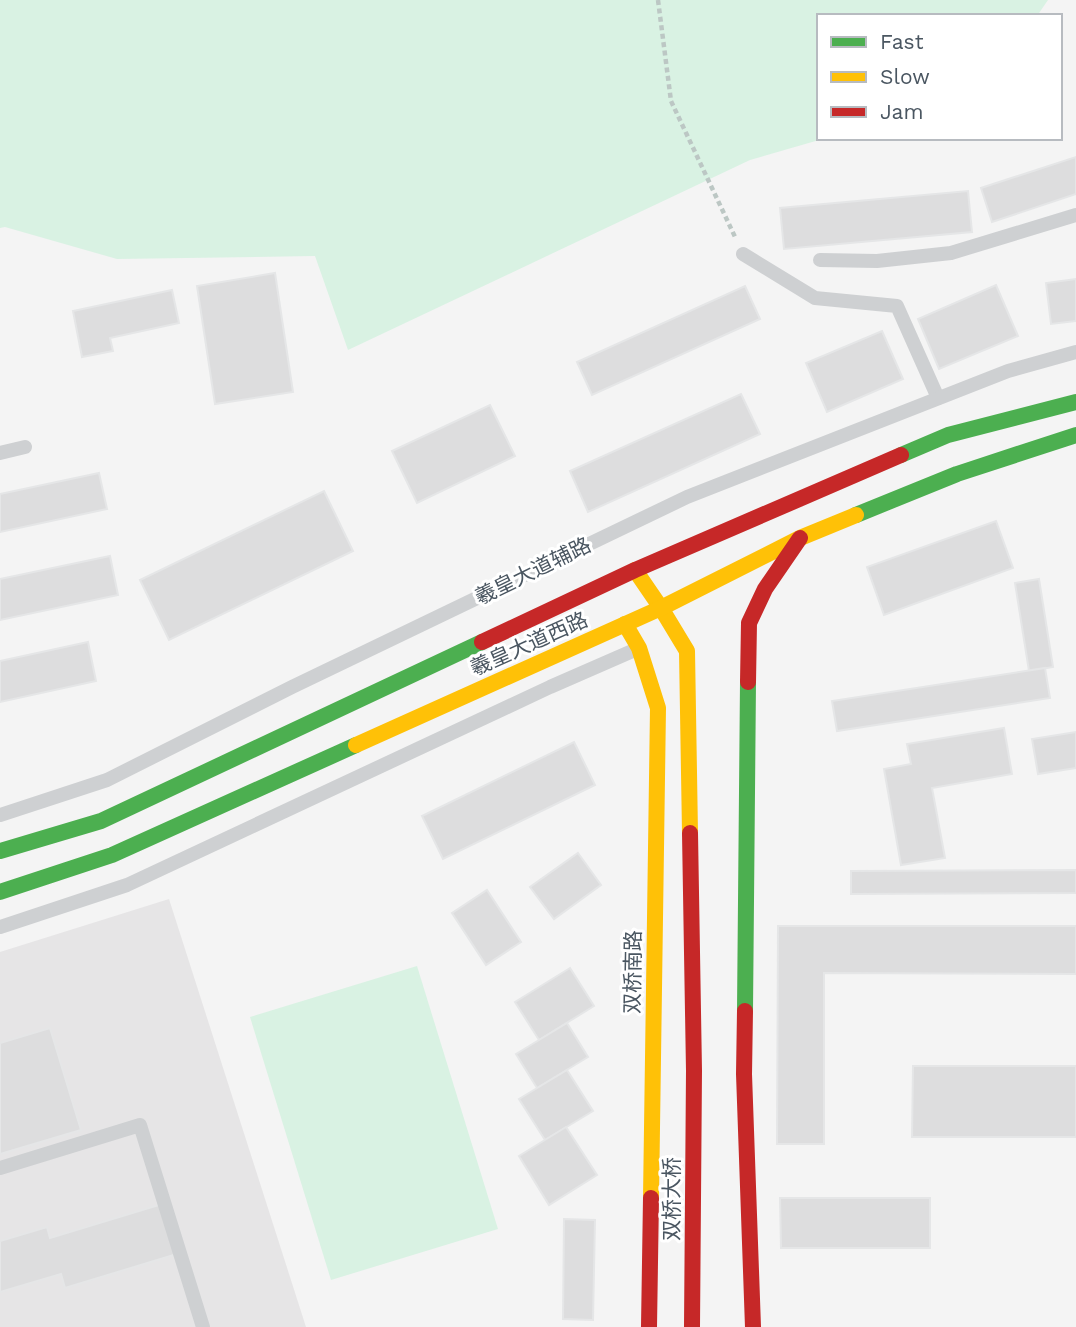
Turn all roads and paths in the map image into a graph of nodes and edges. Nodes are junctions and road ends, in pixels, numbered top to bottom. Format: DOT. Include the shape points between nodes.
graph roads {
  1 [pos="658,0"];
  2 [pos="1076,215"];
  3 [pos="743,254"];
  4 [pos="821,260"];
  5 [pos="1076,352"];
  6 [pos="938,398"];
  7 [pos="1076,402"];
  8 [pos="1076,435"];
  9 [pos="25,447"];
  10 [pos="0,453"];
  11 [pos="800,538"];
  12 [pos="635,570"];
  13 [pos="661,608"];
  14 [pos="625,624"];
  15 [pos="645,638"];
  16 [pos="0,816"];
  17 [pos="0,851"];
  18 [pos="0,892"];
  19 [pos="0,927"];
  20 [pos="0,1168"];
  21 [pos="203,1327"];
  22 [pos="649,1327"];
  23 [pos="692,1327"];
  24 [pos="753,1327"];
  1 -- 3 [label="path" via="671,102"];
  2 -- 4 [label="lane" via="951,253 877,261"];
  3 -- 6 [label="lane" via="816,298 897,306"];
  5 -- 6 [label="lane, 羲皇大道辅路"];
  6 -- 16 [label="lane, 羲皇大道辅路" via="687,497 107,780"];
  7 -- 12 [label="main road, 羲皇大道西路" via="948,435"];
  8 -- 11 [label="main road, 羲皇大道西路" via="957,474"];
  9 -- 10 [label="lane"];
  11 -- 13 [label="main road, 羲皇大道西路"];
  11 -- 24 [label="main road" via="765,589 749,623 744,1074"];
  12 -- 13 [label="main road, 双桥大桥"];
  12 -- 17 [label="main road, 羲皇大道西路" via="101,821"];
  13 -- 14 [label="main road, 羲皇大道西路"];
  13 -- 15 [label="lane"];
  13 -- 23 [label="main road, 双桥大桥" via="687,651 694,1071"];
  14 -- 15 [label="main road, 双桥南路"];
  14 -- 18 [label="main road, 羲皇大道西路" via="112,855"];
  15 -- 19 [label="lane" via="127,885"];
  15 -- 22 [label="main road, 双桥南路" via="659,708"];
  20 -- 21 [label="lane" via="140,1125"];
}
